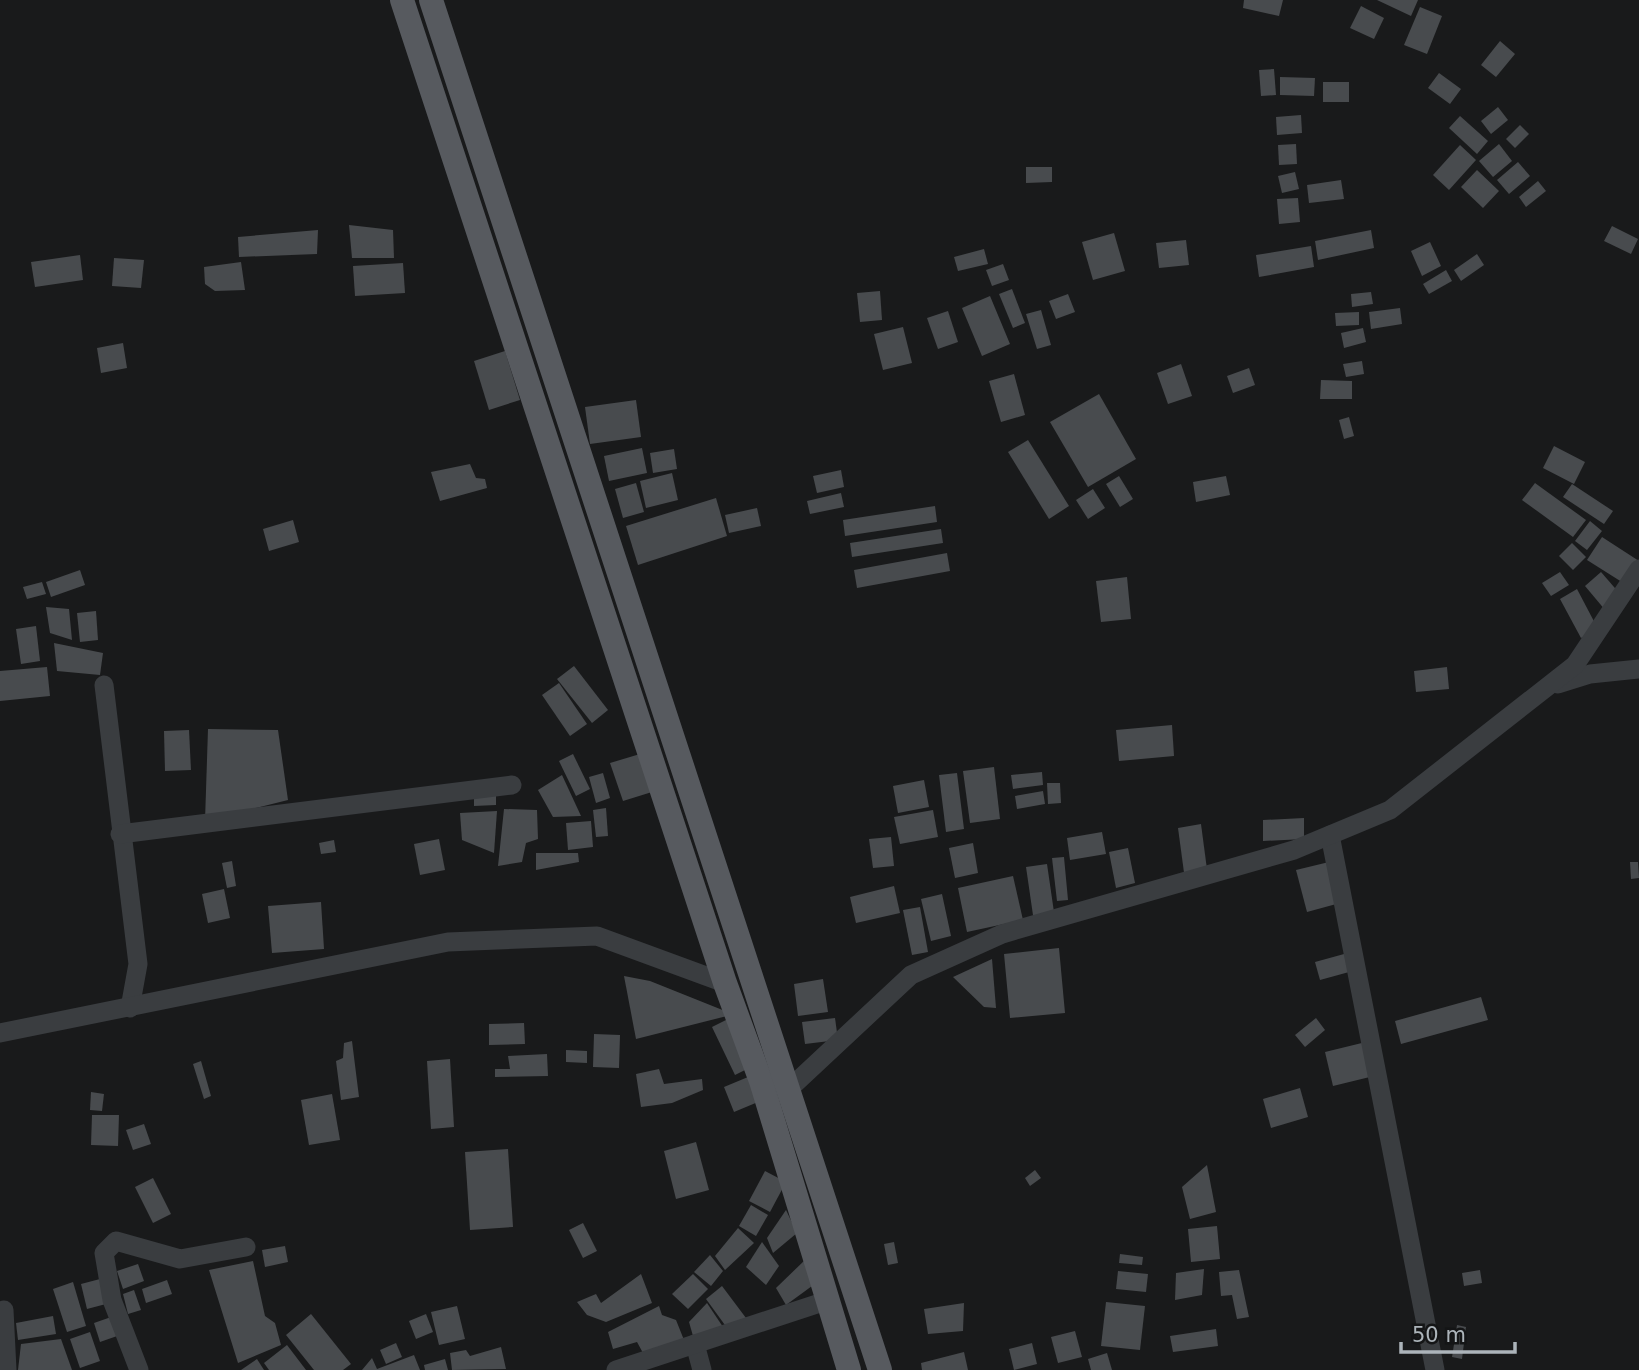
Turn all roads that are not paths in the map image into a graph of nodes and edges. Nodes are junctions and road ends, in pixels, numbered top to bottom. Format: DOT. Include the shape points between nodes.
graph roads {
  1 [pos="402,0"];
  2 [pos="431,0"];
  3 [pos="1639,569"];
  4 [pos="1639,669"];
  5 [pos="104,685"];
  6 [pos="1546,687"];
  7 [pos="512,785"];
  8 [pos="120,834"];
  9 [pos="1330,835"];
  10 [pos="737,927"];
  11 [pos="711,938"];
  12 [pos="725,983"];
  13 [pos="130,1009"];
  14 [pos="0,1033"];
  15 [pos="790,1088"];
  16 [pos="246,1247"];
  17 [pos="826,1301"];
  18 [pos="4,1310"];
  19 [pos="695,1344"];
  20 [pos="7,1370"];
  21 [pos="139,1370"];
  22 [pos="616,1370"];
  23 [pos="702,1370"];
  24 [pos="849,1370"];
  25 [pos="880,1370"];
  26 [pos="1435,1370"];
  1 -- 11 [label="main road"];
  2 -- 10 [label="main road"];
  3 -- 6 [label="street" via="1575,665"];
  4 -- 6 [label="street" via="1590,674"];
  5 -- 8 [label="street"];
  6 -- 9 [label="street" via="1390,810"];
  7 -- 8 [label="street"];
  8 -- 13 [label="street" via="138,964"];
  9 -- 15 [label="street" via="1294,850 1002,934 911,975"];
  9 -- 26 [label="street"];
  10 -- 11 [label="main road"];
  10 -- 15 [label="main road"];
  11 -- 12 [label="main road"];
  12 -- 13 [label="street" via="597,936 448,942"];
  12 -- 17 [label="main road" via="761,1081"];
  13 -- 14 [label="street"];
  15 -- 25 [label="main road"];
  16 -- 21 [label="street" via="180,1259 116,1241 104,1253 112,1300"];
  17 -- 19 [label="street"];
  17 -- 24 [label="main road"];
  18 -- 20 [label="street"];
  19 -- 22 [label="street"];
  19 -- 23 [label="street"];
}
